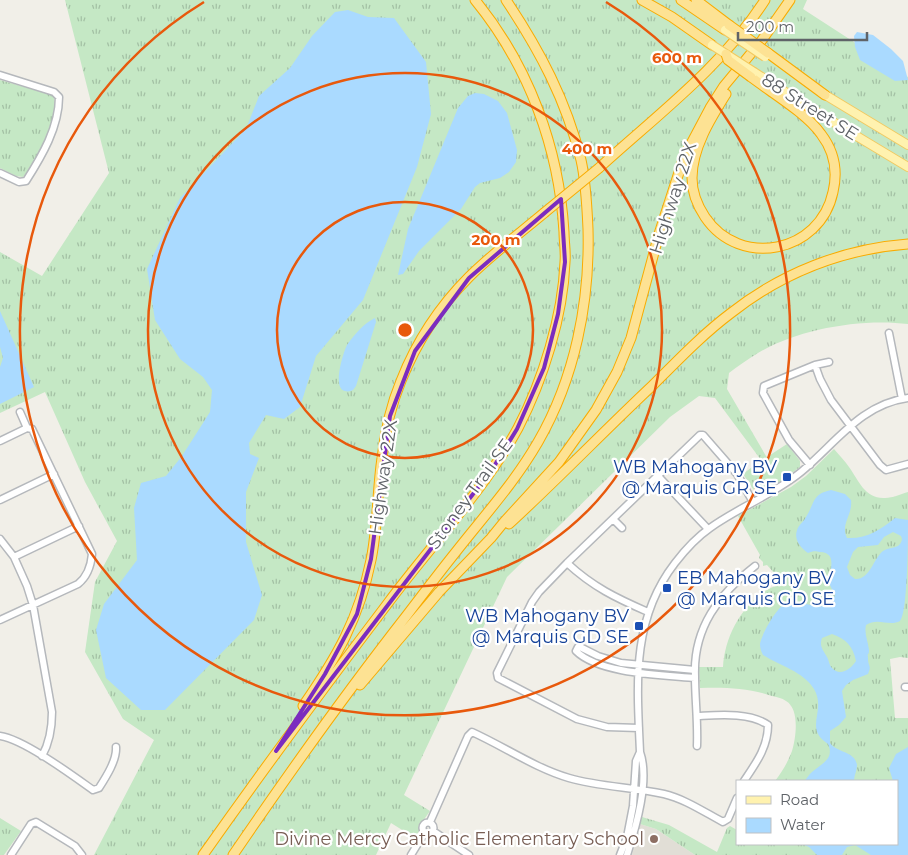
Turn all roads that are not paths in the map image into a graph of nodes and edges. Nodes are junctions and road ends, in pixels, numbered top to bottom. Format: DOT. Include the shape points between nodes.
graph roads {
  1 [pos="475,0"];
  2 [pos="506,0"];
  3 [pos="642,0"];
  4 [pos="681,0"];
  5 [pos="696,0"];
  6 [pos="760,0"];
  7 [pos="765,0"];
  8 [pos="790,0"];
  9 [pos="727,27"];
  10 [pos="735,40"];
  11 [pos="712,45"];
  12 [pos="726,54"];
  13 [pos="746,62"];
  14 [pos="0,75"];
  15 [pos="752,75"];
  16 [pos="825,95"];
  17 [pos="908,145"];
  18 [pos="908,167"];
  19 [pos="0,173"];
  20 [pos="908,244"];
  21 [pos="889,333"];
  22 [pos="829,362"];
  23 [pos="815,365"];
  24 [pos="905,398"];
  25 [pos="20,412"];
  26 [pos="850,426"];
  27 [pos="28,428"];
  28 [pos="0,441"];
  29 [pos="908,464"];
  30 [pos="810,465"];
  31 [pos="54,474"];
  32 [pos="658,476"];
  33 [pos="0,500"];
  34 [pos="753,502"];
  35 [pos="613,519"];
  36 [pos="78,526"];
  37 [pos="622,528"];
  38 [pos="708,529"];
  39 [pos="491,538"];
  40 [pos="0,539"];
  41 [pos="14,557"];
  42 [pos="567,563"];
  43 [pos="755,566"];
  44 [pos="34,605"];
  45 [pos="648,612"];
  46 [pos="0,620"];
  47 [pos="638,668"];
  48 [pos="695,674"];
  49 [pos="336,707"];
  50 [pos="698,716"];
  51 [pos="639,728"];
  52 [pos="0,736"];
  53 [pos="697,746"];
  54 [pos="116,747"];
  55 [pos="276,751"];
  56 [pos="42,756"];
  57 [pos="745,780"];
  58 [pos="638,790"];
  59 [pos="736,800"];
  60 [pos="430,822"];
  61 [pos="433,831"];
  62 [pos="425,832"];
  63 [pos="10,855"];
  64 [pos="82,855"];
  65 [pos="203,855"];
  66 [pos="233,855"];
  67 [pos="411,855"];
  68 [pos="469,855"];
  69 [pos="620,855"];
  70 [pos="627,855"];
  1 -- 55 [label="highway, Stoney Trail SE" via="513,54 539,110 553,156 562,204 565,262 556,323 544,368 530,402 493,468"];
  2 -- 49 [label="highway, Stoney Trail SE" via="530,36 554,82 581,161 587,200 589,262 574,356 559,398 517,476"];
  3 -- 11 [label="highway"];
  4 -- 9 [label="highway"];
  5 -- 9 [label="highway"];
  6 -- 10 [label="highway"];
  7 -- 10 [label="highway, Highway 22X"];
  8 -- 13 [label="highway, Highway 22X"];
  9 -- 16 [label="highway, bridge"];
  10 -- 55 [label="highway, Highway 22X, bridge" via="662,114 469,278 447,303 415,351 390,416 382,457 372,559 356,614 325,674"];
  11 -- 12 [label="main road, bridge"];
  12 -- 15 [label="highway, bridge" via="728,60"];
  13 -- 15 [label="highway" via="704,133 692,176 693,187 704,216 715,230 748,247 765,249 802,237 815,227 832,199 835,163 821,134 806,118"];
  13 -- 39 [label="highway, Highway 22X" via="724,86 684,157 631,338 617,372 573,444"];
  14 -- 19 [label="street" via="54,92 59,97 45,150 26,181 19,182"];
  15 -- 18 [label="main road, 88 Street SE"];
  16 -- 17 [label="main road, 88 Street SE"];
  20 -- 39 [label="highway" via="878,247 826,260 784,278 739,306"];
  21 -- 24 [label="street"];
  22 -- 23 [label="street"];
  23 -- 26 [label="street" via="831,400"];
  23 -- 30 [label="street" via="764,386 762,393 789,440"];
  24 -- 26 [label="street" via="872,410"];
  25 -- 27 [label="street"];
  26 -- 29 [label="street" via="886,470"];
  26 -- 30 [label="street"];
  27 -- 28 [label="street"];
  27 -- 31 [label="street" via="34,432"];
  30 -- 34 [label="street"];
  31 -- 33 [label="street"];
  31 -- 36 [label="street"];
  32 -- 34 [label="street" via="703,435 737,474"];
  32 -- 35 [label="street"];
  32 -- 38 [label="street"];
  34 -- 38 [label="street"];
  35 -- 37 [label="street"];
  35 -- 42 [label="street"];
  36 -- 41 [label="street"];
  36 -- 44 [label="street" via="92,554 85,578 72,588"];
  38 -- 45 [label="street" via="673,566"];
  39 -- 49 [label="highway, Highway 22X" via="439,592 357,689"];
  40 -- 41 [label="street"];
  41 -- 44 [label="street"];
  42 -- 45 [label="street" via="598,588"];
  42 -- 51 [label="street" via="532,602 497,673 498,678 577,719 607,727"];
  43 -- 48 [label="street" via="729,588 711,611 703,627"];
  44 -- 46 [label="street"];
  44 -- 56 [label="street" via="52,712 49,741"];
  45 -- 47 [label="street"];
  47 -- 47 [label="street" via="580,647 576,648 577,653 601,665 620,670"];
  47 -- 48 [label="street"];
  47 -- 51 [label="street"];
  48 -- 50 [label="street"];
  49 -- 66 [label="highway, Stoney Trail SE"];
  50 -- 53 [label="street"];
  50 -- 57 [label="street" via="732,715 763,721 768,725 768,736 761,754"];
  51 -- 58 [label="street"];
  52 -- 56 [label="street" via="15,740"];
  54 -- 56 [label="street" via="114,759 96,790"];
  55 -- 65 [label="highway, Stoney Trail SE"];
  58 -- 59 [label="street" via="679,799 723,822 728,819"];
  58 -- 60 [label="street" via="568,778 472,732"];
  58 -- 69 [label="street"];
  58 -- 70 [label="street" via="635,827"];
  60 -- 61 [label="street" via="434,826"];
  60 -- 62 [label="street" via="424,824"];
  61 -- 62 [label="street"];
  61 -- 68 [label="street"];
  62 -- 67 [label="street"];
  63 -- 64 [label="street" via="31,824 36,822 75,846"];
}
